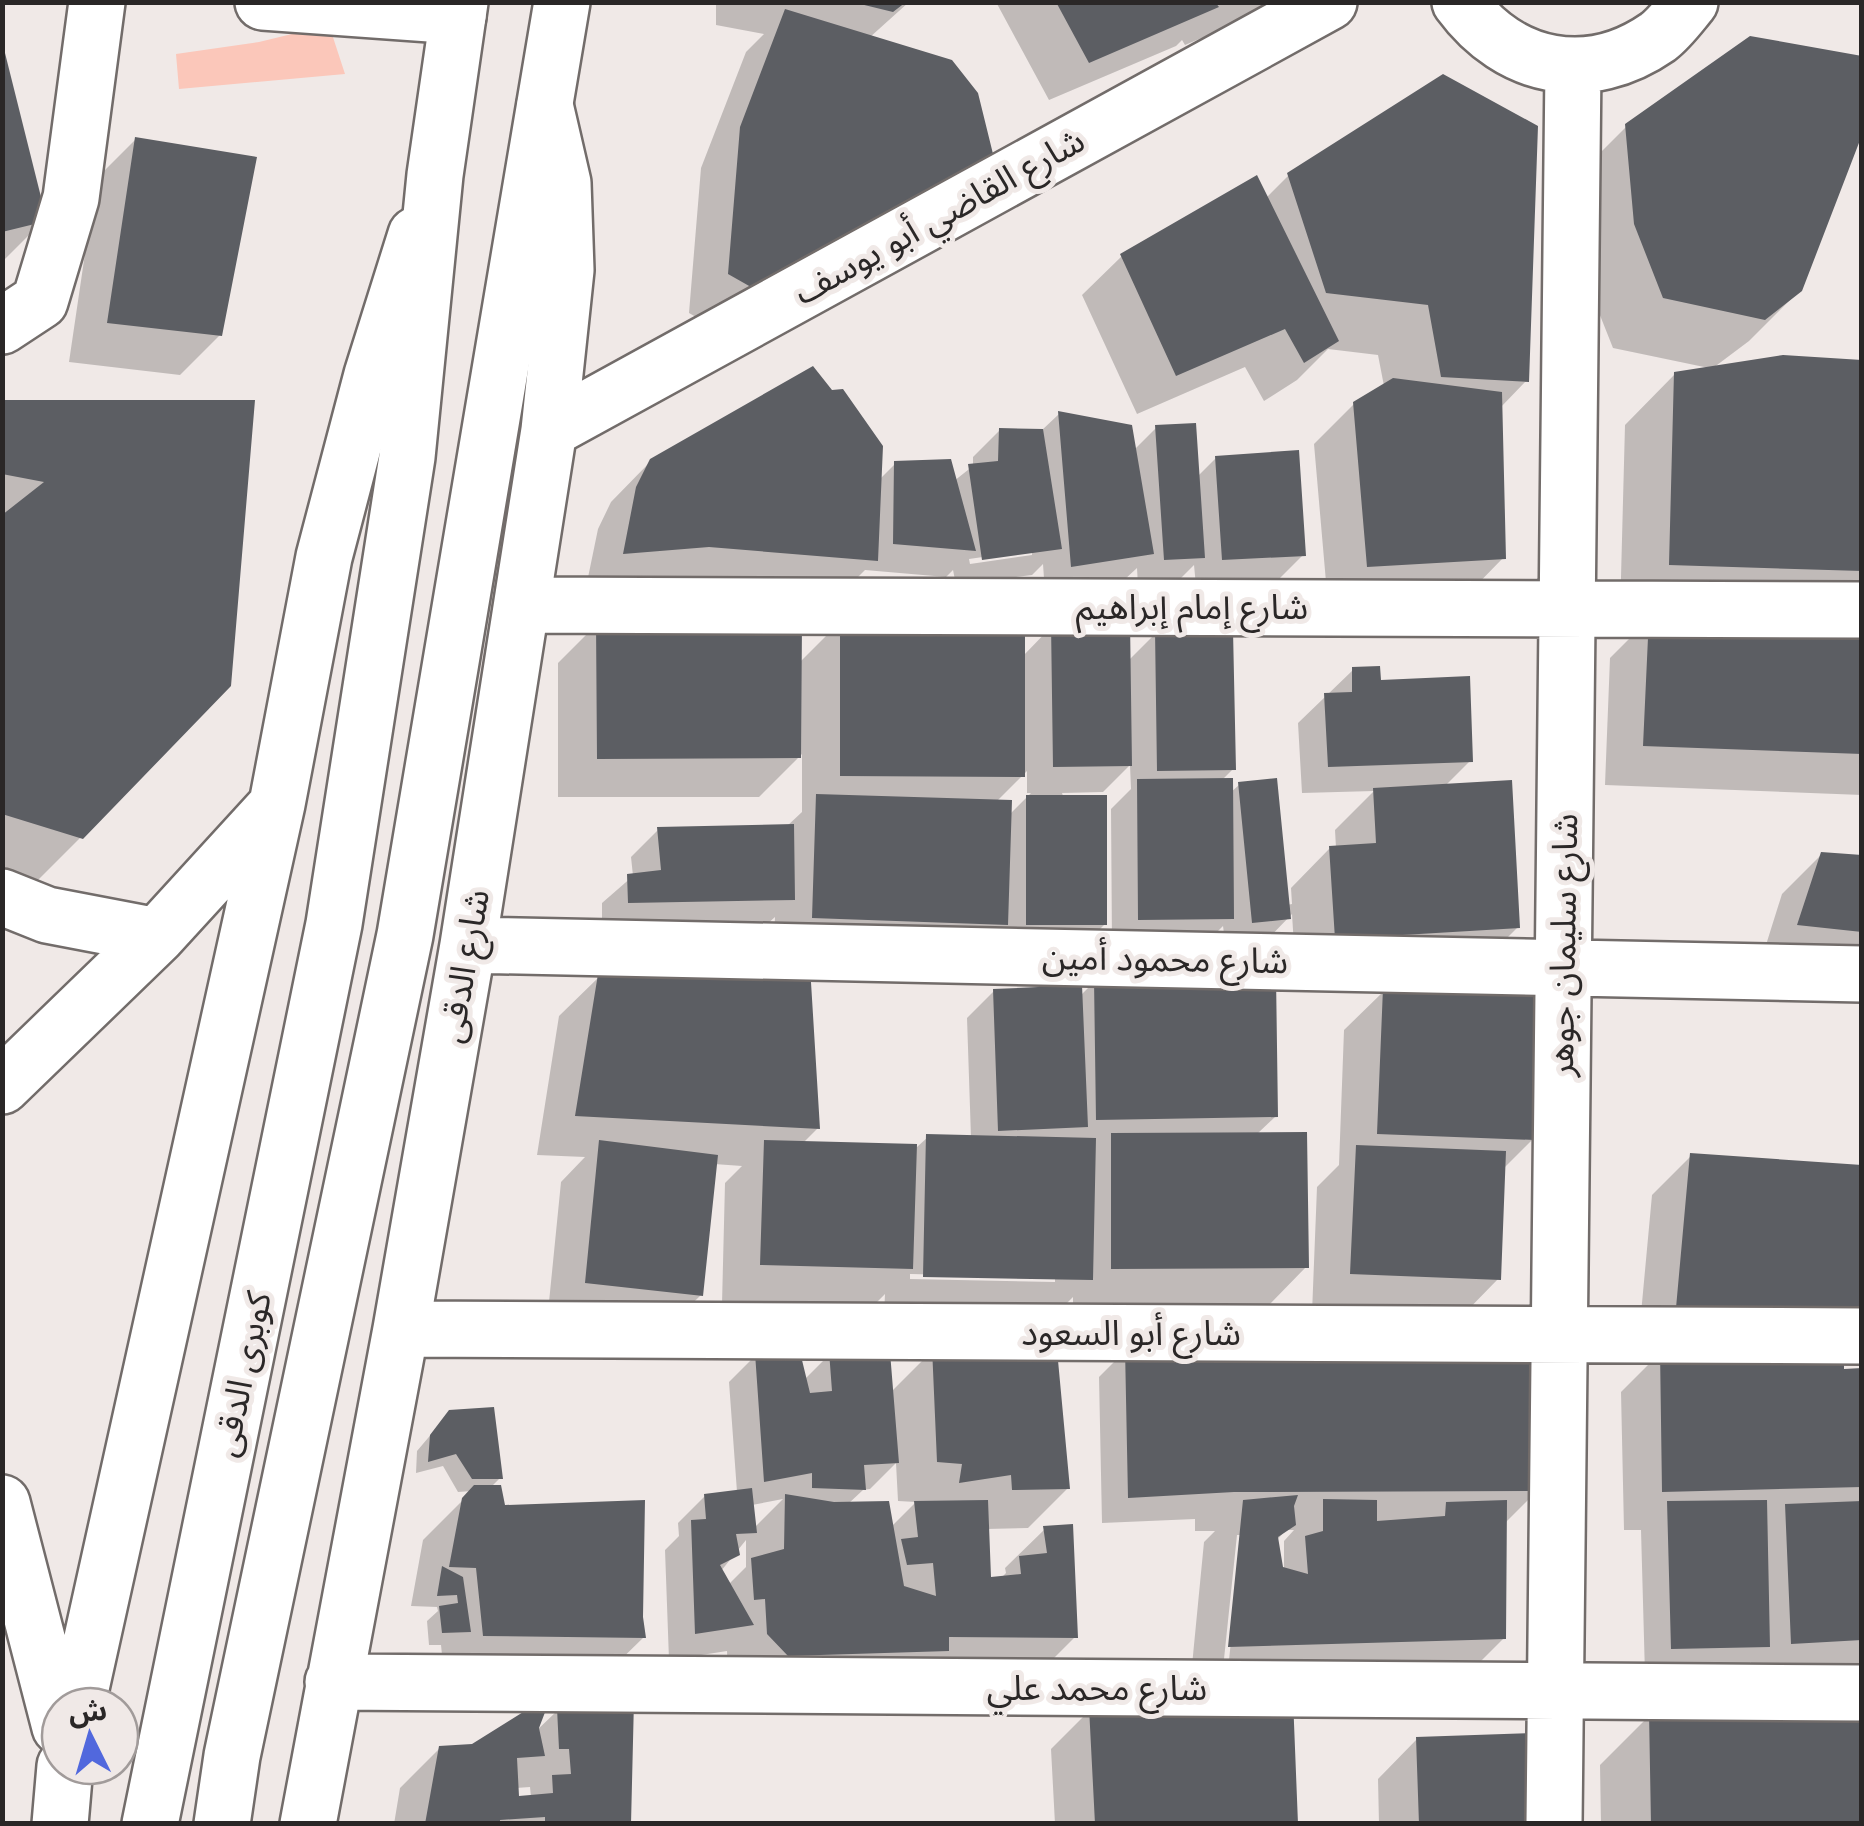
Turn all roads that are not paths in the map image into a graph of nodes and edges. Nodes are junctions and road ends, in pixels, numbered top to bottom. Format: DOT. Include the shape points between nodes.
graph roads {
  1 [pos="97,2"];
  2 [pos="263,2"];
  3 [pos="562,2"];
  4 [pos="1329,2"];
  5 [pos="1460,2"];
  6 [pos="1690,2"];
  7 [pos="459,9"];
  8 [pos="1573,66"];
  9 [pos="545,105"];
  10 [pos="435,175"];
  11 [pos="2,326"];
  12 [pos="549,430"];
  13 [pos="523,605"];
  14 [pos="1567,609"];
  15 [pos="1862,610"];
  16 [pos="277,804"];
  17 [pos="2,897"];
  18 [pos="404,935"];
  19 [pos="157,936"];
  20 [pos="468,945"];
  21 [pos="1563,968"];
  22 [pos="1862,974"];
  23 [pos="2,1086"];
  24 [pos="401,1330"];
  25 [pos="1559,1334"];
  26 [pos="1862,1336"];
  27 [pos="2,1503"];
  28 [pos="333,1682"];
  29 [pos="49,1686"];
  30 [pos="81,1686"];
  31 [pos="1557,1691"];
  32 [pos="1862,1693"];
  33 [pos="63,1786"];
  34 [pos="60,1824"];
  35 [pos="150,1824"];
  36 [pos="222,1824"];
  37 [pos="308,1824"];
  38 [pos="1554,1824"];
  1 -- 11 [label="street" via="71,198 40,301"];
  2 -- 7 [label="street"];
  3 -- 9 [label="street, شارع الدقى"];
  4 -- 12 [label="street, شارع القاضي أبو يوسف"];
  5 -- 8 [label="street" via="1509,49"];
  6 -- 8 [label="street" via="1662,35 1620,59"];
  7 -- 10 [label="street"];
  8 -- 14 [label="street, شارع سليمان جوهر"];
  9 -- 12 [label="street, شارع الدقى" via="564,183 566,270"];
  9 -- 18 [label="street, شارع الدقى"];
  10 -- 16 [label="street" via="324,557"];
  10 -- 35 [label="street, كوبرى الدقى" via="407,457 334,924"];
  12 -- 13 [label="street, شارع الدقى"];
  13 -- 14 [label="street, شارع إمام إبراهيم"];
  13 -- 20 [label="street, شارع الدقى"];
  14 -- 15 [label="street, شارع إمام إبراهيم"];
  14 -- 21 [label="street, شارع سليمان جوهر"];
  16 -- 19 [label="street"];
  16 -- 30 [label="street"];
  17 -- 19 [label="street" via="46,915"];
  18 -- 36 [label="street, كوبرى الدقى"];
  19 -- 23 [label="street"];
  20 -- 21 [label="street, شارع محمود أمين"];
  20 -- 24 [label="street, شارع الدقى"];
  21 -- 22 [label="street, شارع محمود أمين"];
  21 -- 25 [label="street, شارع سليمان جوهر"];
  24 -- 25 [label="street, شارع أبو السعود"];
  24 -- 28 [label="street, شارع الدقى"];
  25 -- 26 [label="street, شارع أبو السعود"];
  25 -- 31 [label="street, شارع سليمان جوهر"];
  27 -- 29 [label="street"];
  28 -- 31 [label="street, شارع محمد علي"];
  28 -- 37 [label="street, شارع الدقى"];
  31 -- 32 [label="street, شارع محمد علي"];
  31 -- 38 [label="street, شارع سليمان جوهر"];
  33 -- 34 [label="street"];
}
